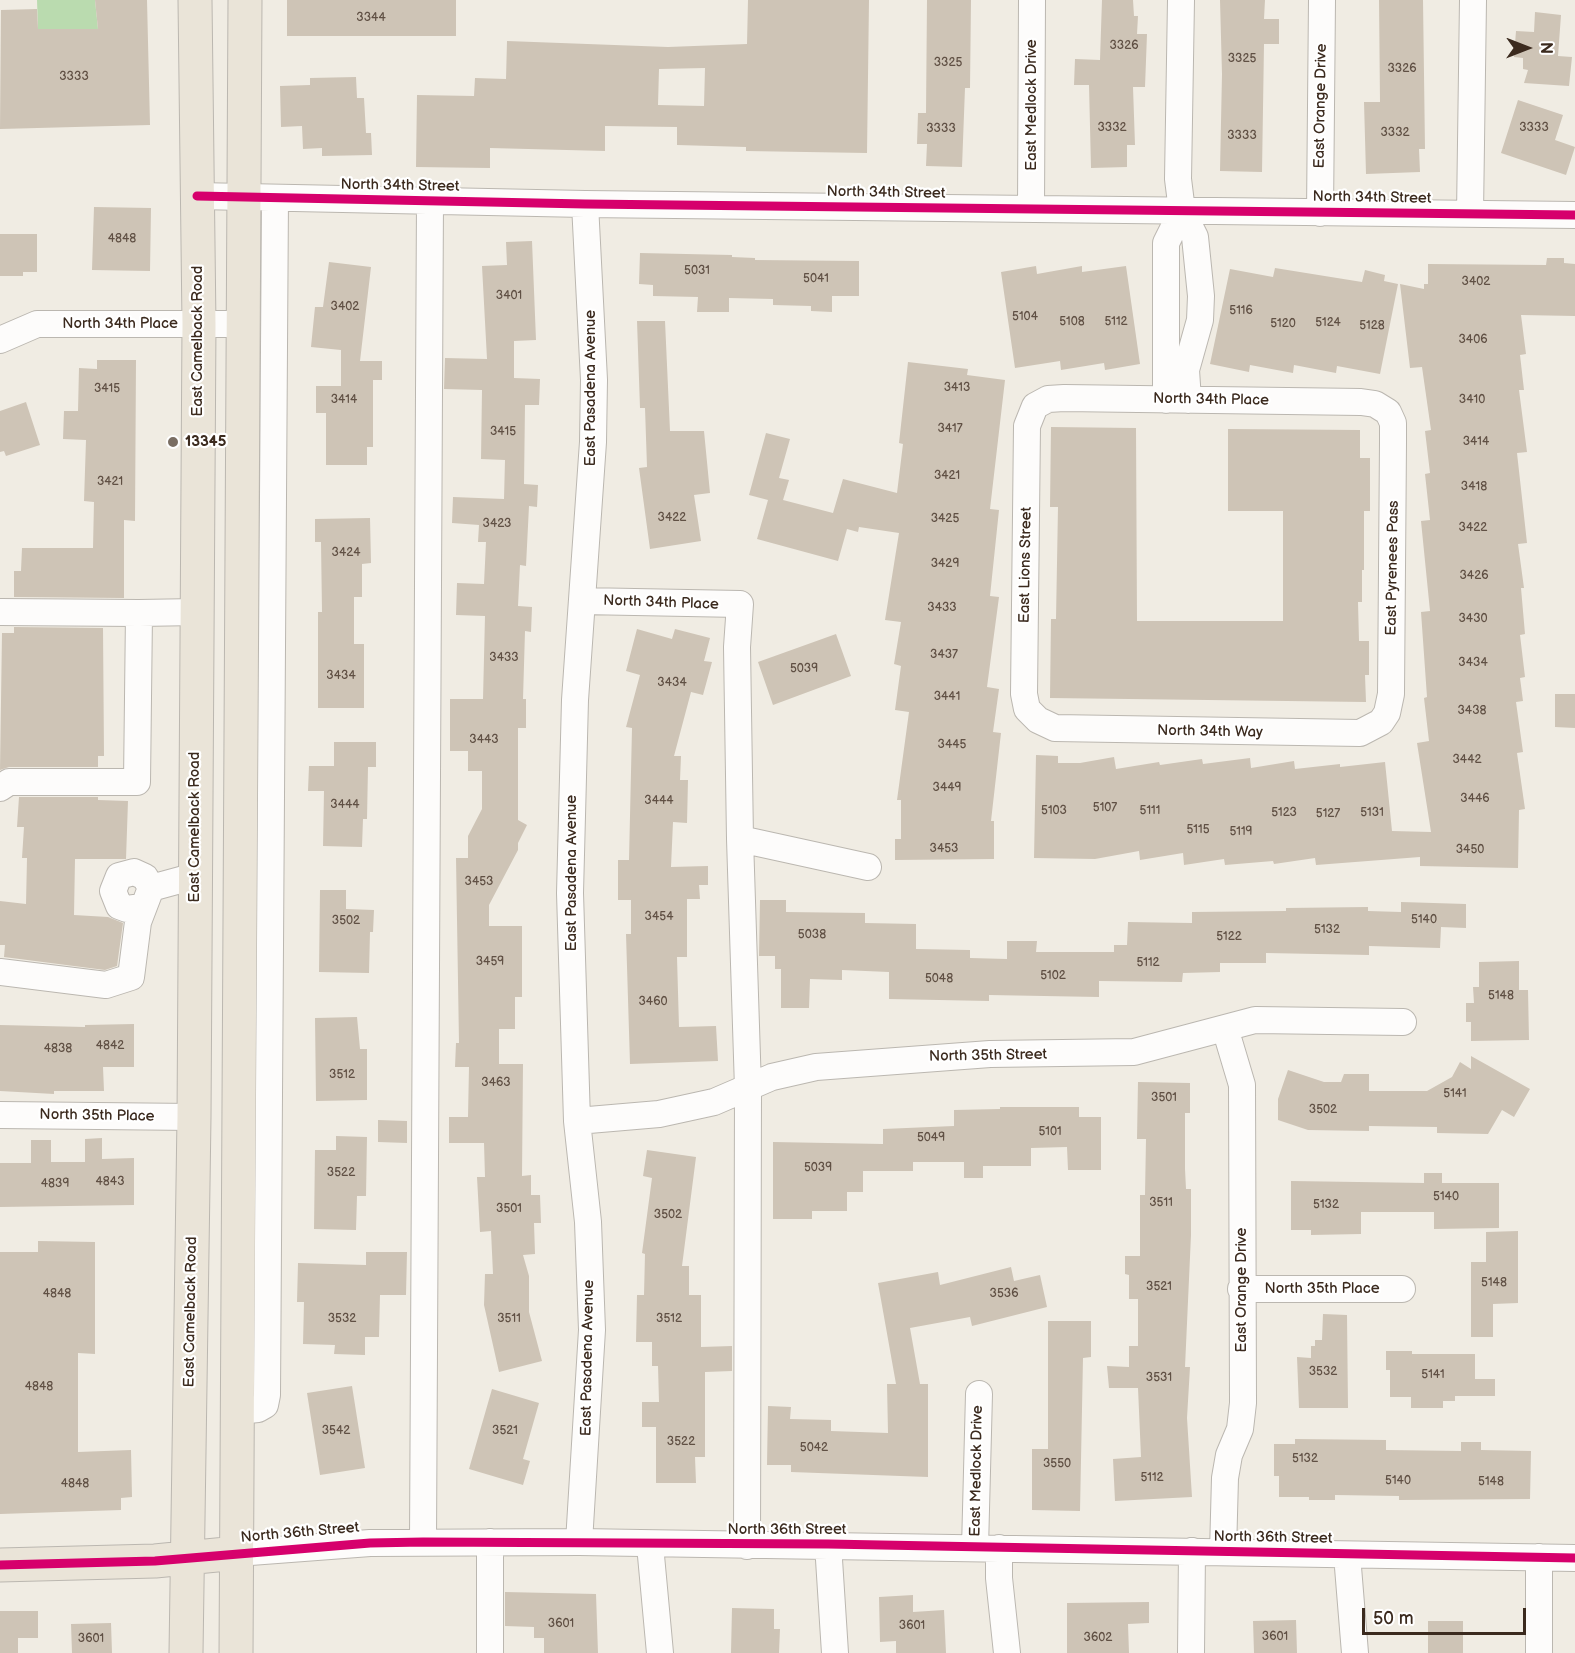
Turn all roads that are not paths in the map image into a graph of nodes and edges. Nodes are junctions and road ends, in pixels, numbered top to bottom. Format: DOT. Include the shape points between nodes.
graph roads {
  1 [pos="195,0"];
  2 [pos="245,0"];
  3 [pos="1032,0"];
  4 [pos="1181,0"];
  5 [pos="1322,0"];
  6 [pos="1473,0"];
  7 [pos="197,196"];
  8 [pos="259,197"];
  9 [pos="430,201"];
  10 [pos="585,204"];
  11 [pos="1031,209"];
  12 [pos="1182,211"];
  13 [pos="1320,213"];
  14 [pos="1470,214"];
  15 [pos="1575,215"];
  16 [pos="1165,296"];
  17 [pos="1201,296"];
  18 [pos="199,324"];
  19 [pos="244,324"];
  20 [pos="0,340"];
  21 [pos="1177,400"];
  22 [pos="1035,406"];
  23 [pos="1388,412"];
  24 [pos="582,601"];
  25 [pos="0,612"];
  26 [pos="197,612"];
  27 [pos="148,613"];
  28 [pos="1038,720"];
  29 [pos="1381,722"];
  30 [pos="0,788"];
  31 [pos="740,839"];
  32 [pos="868,867"];
  33 [pos="256,875"];
  34 [pos="195,876"];
  35 [pos="0,972"];
  36 [pos="1403,1022"];
  37 [pos="1225,1028"];
  38 [pos="748,1088"];
  39 [pos="0,1115"];
  40 [pos="194,1117"];
  41 [pos="577,1121"];
  42 [pos="1241,1289"];
  43 [pos="1402,1289"];
  44 [pos="980,1394"];
  45 [pos="423,1542"];
  46 [pos="490,1542"];
  47 [pos="579,1542"];
  48 [pos="828,1544"];
  49 [pos="650,1545"];
  50 [pos="747,1546"];
  51 [pos="987,1548"];
  52 [pos="1191,1551"];
  53 [pos="1223,1552"];
  54 [pos="237,1553"];
  55 [pos="1347,1555"];
  56 [pos="187,1557"];
  57 [pos="1539,1557"];
  58 [pos="1575,1558"];
  59 [pos="0,1565"];
  60 [pos="186,1653"];
  61 [pos="236,1653"];
  62 [pos="489,1653"];
  63 [pos="660,1653"];
  64 [pos="835,1653"];
  65 [pos="1007,1653"];
  66 [pos="1191,1653"];
  67 [pos="1355,1653"];
  68 [pos="1539,1653"];
  1 -- 7 [label="main road, East Camelback Road"];
  2 -- 8 [label="main road"];
  3 -- 11 [label="street, East Medlock Drive"];
  4 -- 12 [label="street" via="1178,179"];
  5 -- 13 [label="street, East Orange Drive"];
  6 -- 14 [label="street"];
  7 -- 8 [label="street, North 34th Street"];
  7 -- 18 [label="main road, East Camelback Road"];
  8 -- 9 [label="street, North 34th Street"];
  8 -- 19 [label="main road"];
  8 -- 33 [label="street"];
  9 -- 10 [label="street, North 34th Street"];
  9 -- 45 [label="street"];
  10 -- 11 [label="street, North 34th Street"];
  10 -- 24 [label="street, East Pasadena Avenue" via="594,380"];
  11 -- 12 [label="street, North 34th Street"];
  12 -- 13 [label="street, North 34th Street"];
  12 -- 16 [label="street" via="1166,243"];
  12 -- 17 [label="street" via="1195,237"];
  13 -- 14 [label="street, North 34th Street"];
  14 -- 15 [label="street, North 34th Street"];
  16 -- 17 [label="street"];
  16 -- 21 [label="street"];
  17 -- 21 [label="street" via="1200,321"];
  18 -- 19 [label="street, North 34th Place"];
  18 -- 20 [label="street, North 34th Place" via="37,324"];
  18 -- 26 [label="main road, East Camelback Road"];
  19 -- 33 [label="main road"];
  21 -- 22 [label="street, North 34th Place" via="1064,398 1048,399"];
  21 -- 23 [label="street, North 34th Place" via="1361,402"];
  22 -- 28 [label="street, East Lions Street" via="1027,426 1024,694 1027,709"];
  23 -- 29 [label="street, East Pyrenees Pass" via="1393,423 1391,682 1387,712"];
  24 -- 31 [label="street, North 34th Place" via="740,604"];
  24 -- 41 [label="street, East Pasadena Avenue" via="570,893"];
  25 -- 27 [label="street"];
  26 -- 27 [label="street"];
  26 -- 34 [label="main road, East Camelback Road"];
  27 -- 30 [label="street" via="137,782 9,782"];
  28 -- 29 [label="street, North 34th Way" via="1055,728 1360,733"];
  31 -- 32 [label="street"];
  31 -- 38 [label="street"];
  33 -- 34 [label="main road"];
  33 -- 54 [label="main road"];
  34 -- 35 [label="street" via="147,897 131,977 106,985"];
  34 -- 40 [label="main road, East Camelback Road"];
  36 -- 37 [label="street, North 35th Street" via="1255,1020"];
  37 -- 38 [label="street, North 35th Street" via="1134,1052 990,1054 867,1062 816,1067 772,1077"];
  37 -- 42 [label="street, East Orange Drive" via="1242,1085"];
  38 -- 41 [label="street, North 35th Street" via="714,1102 659,1114"];
  38 -- 50 [label="street"];
  39 -- 40 [label="street, North 35th Place"];
  40 -- 56 [label="main road, East Camelback Road"];
  41 -- 47 [label="street, East Pasadena Avenue" via="588,1222 592,1330"];
  42 -- 43 [label="street, North 35th Place"];
  42 -- 53 [label="street, East Orange Drive" via="1243,1403 1240,1429 1225,1478"];
  44 -- 51 [label="street, East Medlock Drive"];
  45 -- 46 [label="street, North 36th Street"];
  45 -- 54 [label="street, North 36th Street"];
  46 -- 47 [label="street, North 36th Street"];
  46 -- 62 [label="street"];
  47 -- 49 [label="street, North 36th Street"];
  48 -- 50 [label="street, North 36th Street"];
  48 -- 51 [label="street, North 36th Street"];
  48 -- 64 [label="street"];
  49 -- 50 [label="street, North 36th Street"];
  49 -- 63 [label="street"];
  51 -- 52 [label="street, North 36th Street"];
  51 -- 65 [label="street, East Medlock Drive" via="999,1578"];
  52 -- 53 [label="street, North 36th Street"];
  52 -- 66 [label="street"];
  53 -- 55 [label="street, North 36th Street"];
  54 -- 56 [label="main road, North 36th Street"];
  54 -- 61 [label="main road"];
  55 -- 57 [label="street, North 36th Street"];
  55 -- 67 [label="street"];
  56 -- 59 [label="main road, North 36th Street"];
  56 -- 60 [label="main road, East Camelback Road"];
  57 -- 58 [label="street, North 36th Street"];
  57 -- 68 [label="street"];
}
